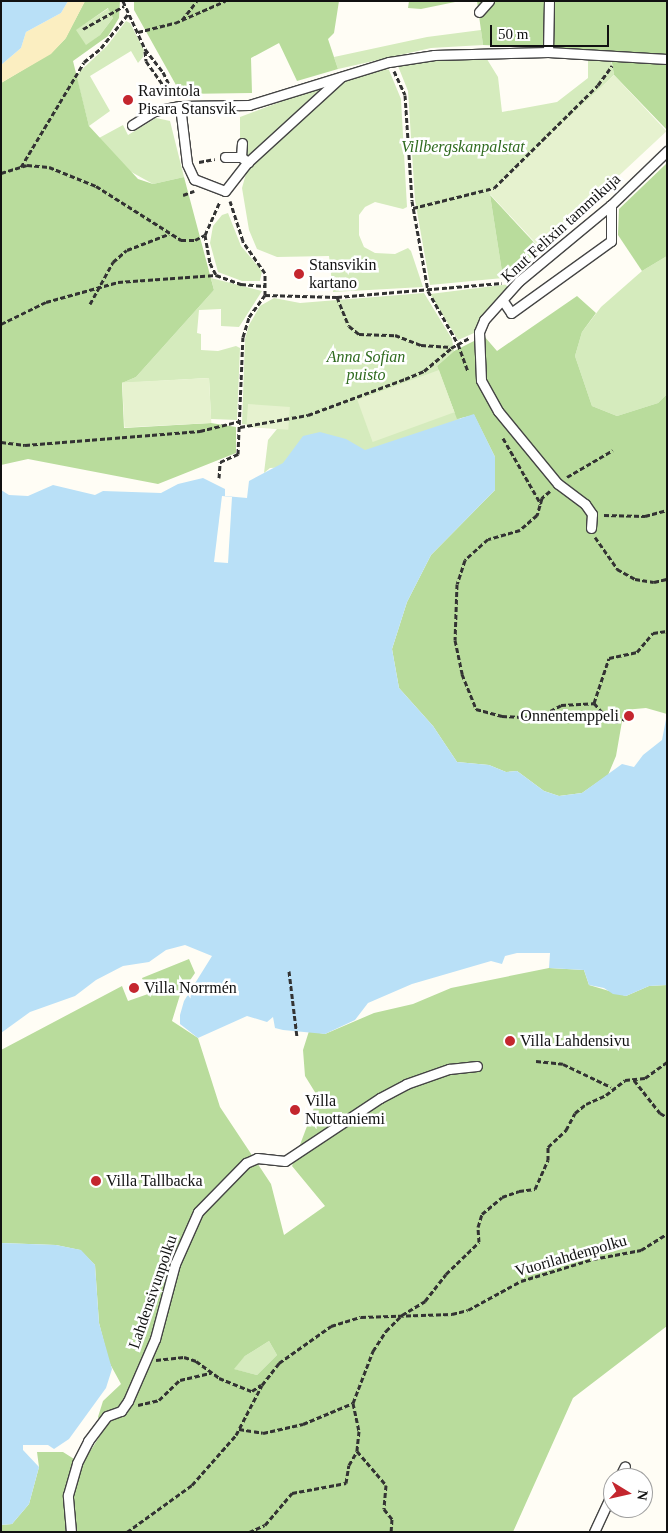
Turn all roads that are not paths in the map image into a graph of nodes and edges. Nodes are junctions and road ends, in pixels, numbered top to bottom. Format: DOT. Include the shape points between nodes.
graph roads {
  1 [pos="489,1"];
  2 [pos="550,1"];
  3 [pos="479,12"];
  4 [pos="548,52"];
  5 [pos="667,59"];
  6 [pos="343,75"];
  7 [pos="180,106"];
  8 [pos="132,125"];
  9 [pos="242,144"];
  10 [pos="667,151"];
  11 [pos="225,157"];
  12 [pos="245,159"];
  13 [pos="611,205"];
  14 [pos="504,301"];
  15 [pos="591,528"];
  16 [pos="476,1066"];
  17 [pos="603,1513"];
  18 [pos="71,1532"];
  19 [pos="594,1532"];
  1 -- 3 [label="lane"];
  2 -- 4 [label="lane"];
  4 -- 5 [label="lane"];
  4 -- 6 [label="lane" via="483,52 389,62"];
  6 -- 7 [label="lane" via="249,105"];
  6 -- 12 [label="lane"];
  7 -- 8 [label="lane" via="154,111"];
  7 -- 12 [label="lane" via="188,164 194,179 206,187 225,191"];
  9 -- 12 [label="lane"];
  10 -- 13 [label="lane, Knut Felixin tammikuja"];
  11 -- 12 [label="lane"];
  13 -- 14 [label="lane, Knut Felixin tammikuja" via="519,281"];
  13 -- 14 [label="lane" via="611,242 511,313"];
  14 -- 15 [label="lane, Knut Felixin tammikuja" via="484,320 479,332 481,380 498,411 558,484 585,504 592,514"];
  16 -- 18 [label="lane, Lahdensivunpolku" via="449,1069 406,1084 285,1161 257,1158 246,1163 198,1212 175,1264 147,1358 124,1406 107,1416 88,1441 77,1463 68,1495"];
  17 -- 19 [label="lane"];
}
